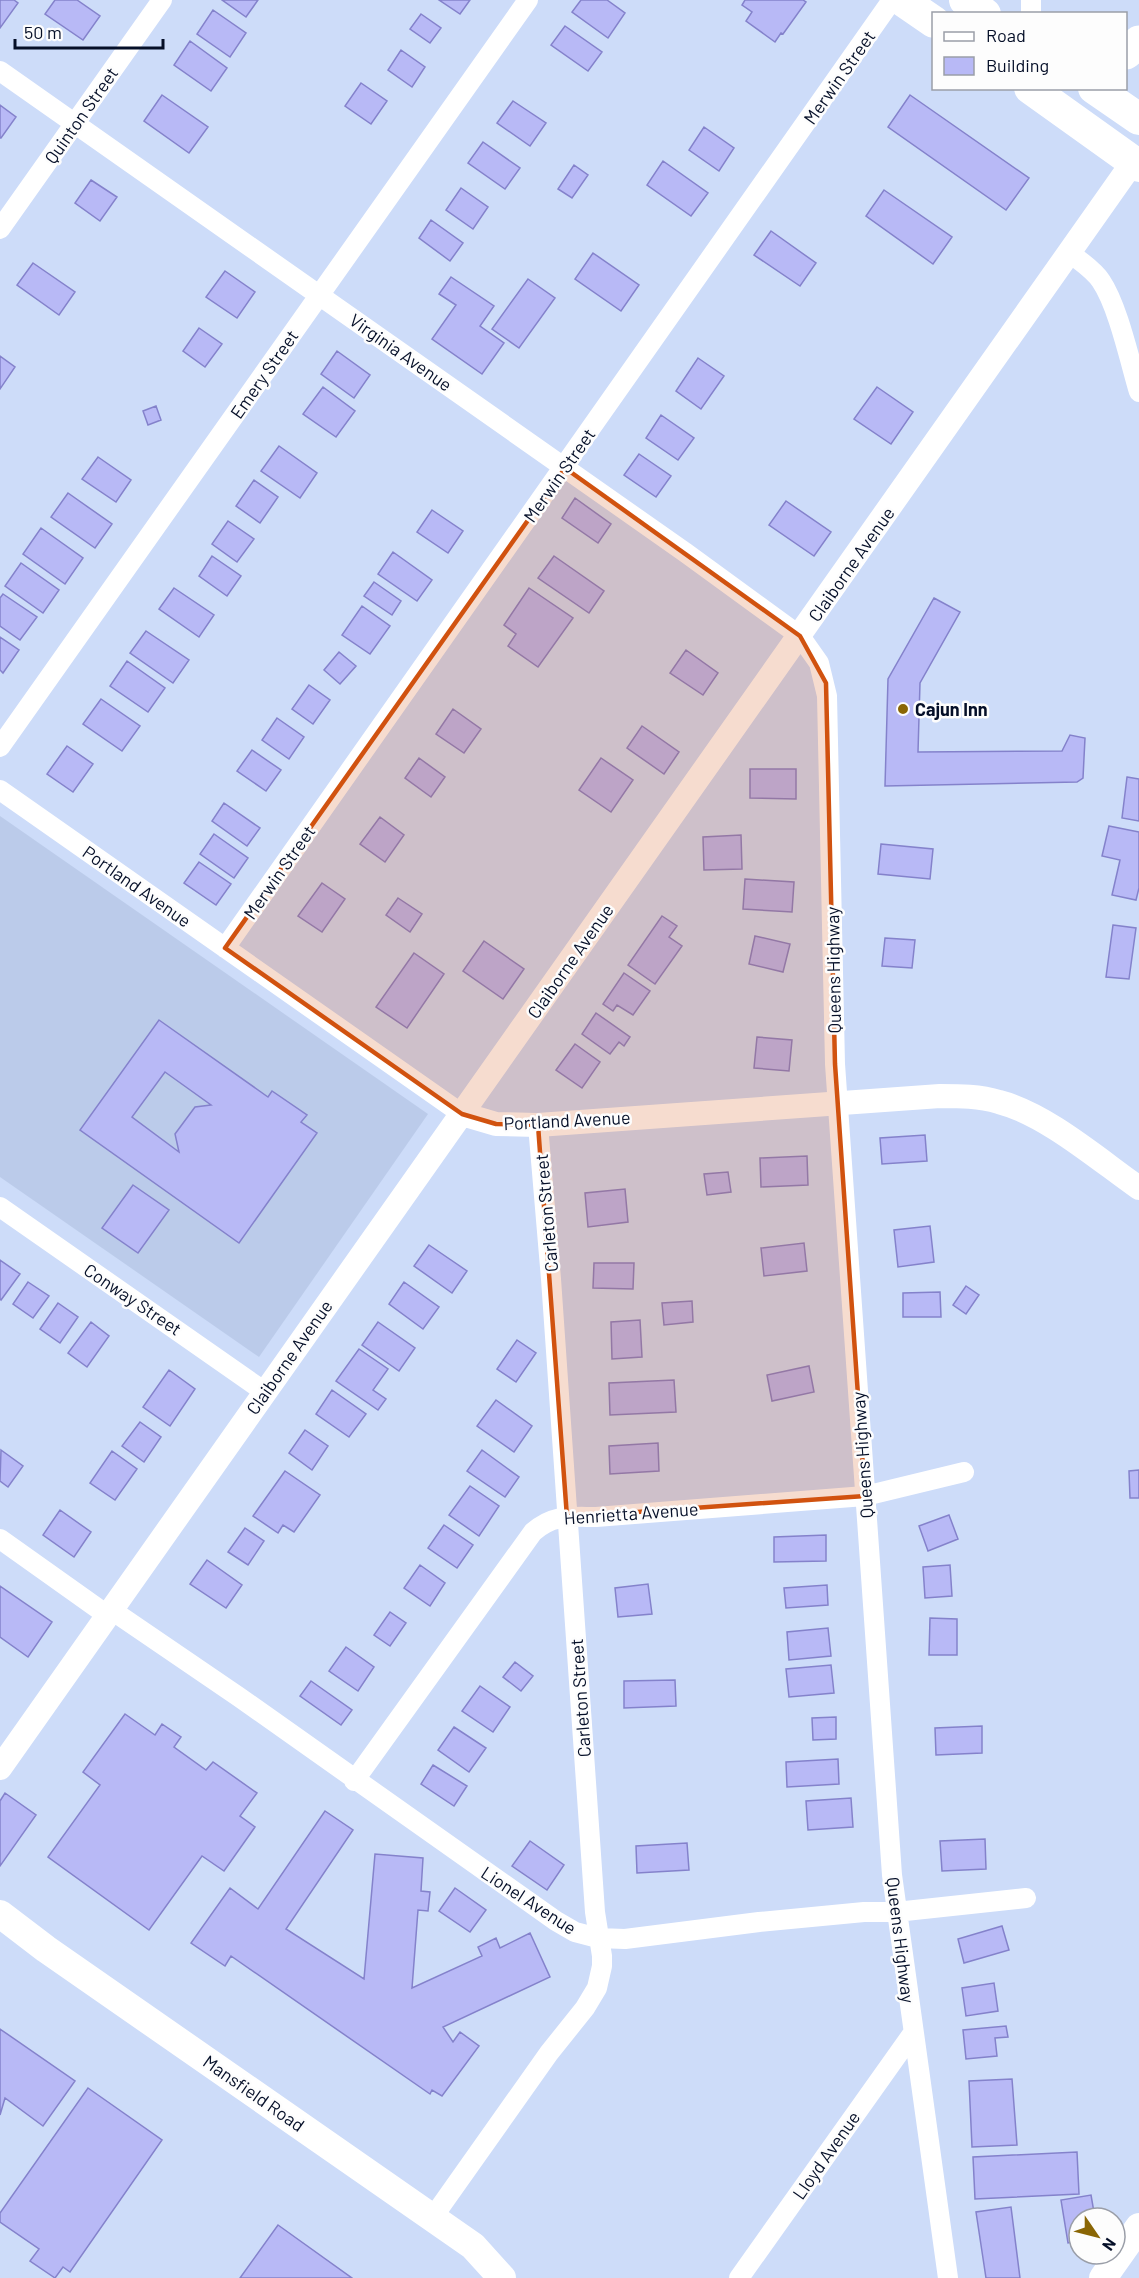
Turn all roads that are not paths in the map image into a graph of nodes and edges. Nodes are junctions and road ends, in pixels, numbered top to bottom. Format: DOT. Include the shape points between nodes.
graph roads {
  1 [pos="162,0"];
  2 [pos="528,0"];
  3 [pos="892,0"];
  4 [pos="902,0"];
  5 [pos="965,0"];
  6 [pos="982,12"];
  7 [pos="932,21"];
  8 [pos="1139,42"];
  9 [pos="1127,51"];
  10 [pos="0,71"];
  11 [pos="1033,90"];
  12 [pos="1097,90"];
  13 [pos="1139,119"];
  14 [pos="75,123"];
  15 [pos="1137,160"];
  16 [pos="0,229"];
  17 [pos="1070,253"];
  18 [pos="319,295"];
  19 [pos="1139,392"];
  20 [pos="564,468"];
  21 [pos="800,636"];
  22 [pos="0,747"];
  23 [pos="0,790"];
  24 [pos="225,948"];
  25 [pos="837,1103"];
  26 [pos="462,1114"];
  27 [pos="538,1125"];
  28 [pos="1137,1182"];
  29 [pos="0,1207"];
  30 [pos="265,1392"];
  31 [pos="964,1472"];
  32 [pos="865,1496"];
  33 [pos="567,1517"];
  34 [pos="0,1539"];
  35 [pos="108,1612"];
  36 [pos="0,1768"];
  37 [pos="354,1780"];
  38 [pos="1026,1898"];
  39 [pos="896,1912"];
  40 [pos="0,1914"];
  41 [pos="598,1938"];
  42 [pos="913,2033"];
  43 [pos="433,2217"];
  44 [pos="1139,2227"];
  45 [pos="502,2278"];
  46 [pos="739,2278"];
  47 [pos="948,2278"];
  48 [pos="1103,2278"];
  1 -- 14 [label="street, Quinton Street"];
  2 -- 18 [label="street, Emery Street"];
  3 -- 20 [label="street, Merwin Street"];
  4 -- 7 [label="main road"];
  5 -- 6 [label="main road"];
  8 -- 9 [label="highway"];
  10 -- 14 [label="street, Virginia Avenue"];
  11 -- 15 [label="main road"];
  12 -- 13 [label="main road"];
  14 -- 16 [label="street, Quinton Street"];
  14 -- 18 [label="street, Virginia Avenue"];
  15 -- 17 [label="street, Claiborne Avenue"];
  17 -- 19 [label="street" via="1102,282"];
  17 -- 21 [label="street, Claiborne Avenue"];
  18 -- 20 [label="street, Virginia Avenue"];
  18 -- 22 [label="street, Emery Street"];
  20 -- 21 [label="street, Virginia Avenue"];
  20 -- 24 [label="street, Merwin Street"];
  21 -- 25 [label="street, Queens Highway" via="819,663 827,696"];
  21 -- 26 [label="street, Claiborne Avenue"];
  23 -- 24 [label="street, Portland Avenue"];
  24 -- 26 [label="street, Portland Avenue"];
  25 -- 27 [label="street, Portland Avenue"];
  25 -- 28 [label="street, Portland Avenue" via="940,1096 1000,1102 1028,1112"];
  25 -- 32 [label="street, Queens Highway"];
  26 -- 27 [label="street, Portland Avenue" via="496,1124"];
  26 -- 30 [label="street, Claiborne Avenue"];
  27 -- 33 [label="street, Carleton Street"];
  29 -- 30 [label="street, Conway Street"];
  30 -- 35 [label="street, Claiborne Avenue"];
  31 -- 32 [label="street, Henrietta Avenue"];
  32 -- 33 [label="street, Henrietta Avenue"];
  32 -- 39 [label="street, Queens Highway"];
  33 -- 37 [label="street, Henrietta Avenue" via="544,1522 533,1532"];
  33 -- 41 [label="street, Carleton Street"];
  34 -- 35 [label="street, Lionel Avenue"];
  35 -- 36 [label="street, Claiborne Avenue"];
  35 -- 37 [label="street, Lionel Avenue" via="239,1697"];
  37 -- 41 [label="street, Lionel Avenue" via="556,1921 575,1932"];
  38 -- 39 [label="street, Lionel Avenue"];
  39 -- 41 [label="street, Lionel Avenue" via="759,1922 625,1939"];
  39 -- 42 [label="street, Queens Highway"];
  40 -- 43 [label="main road, Mansfield Road"];
  41 -- 43 [label="street, Carleton Street" via="602,1966 597,1988"];
  42 -- 46 [label="street, Lloyd Avenue"];
  42 -- 47 [label="street, Queens Highway"];
  43 -- 45 [label="main road, Mansfield Road" via="473,2246"];
  44 -- 48 [label="main road"];
}
